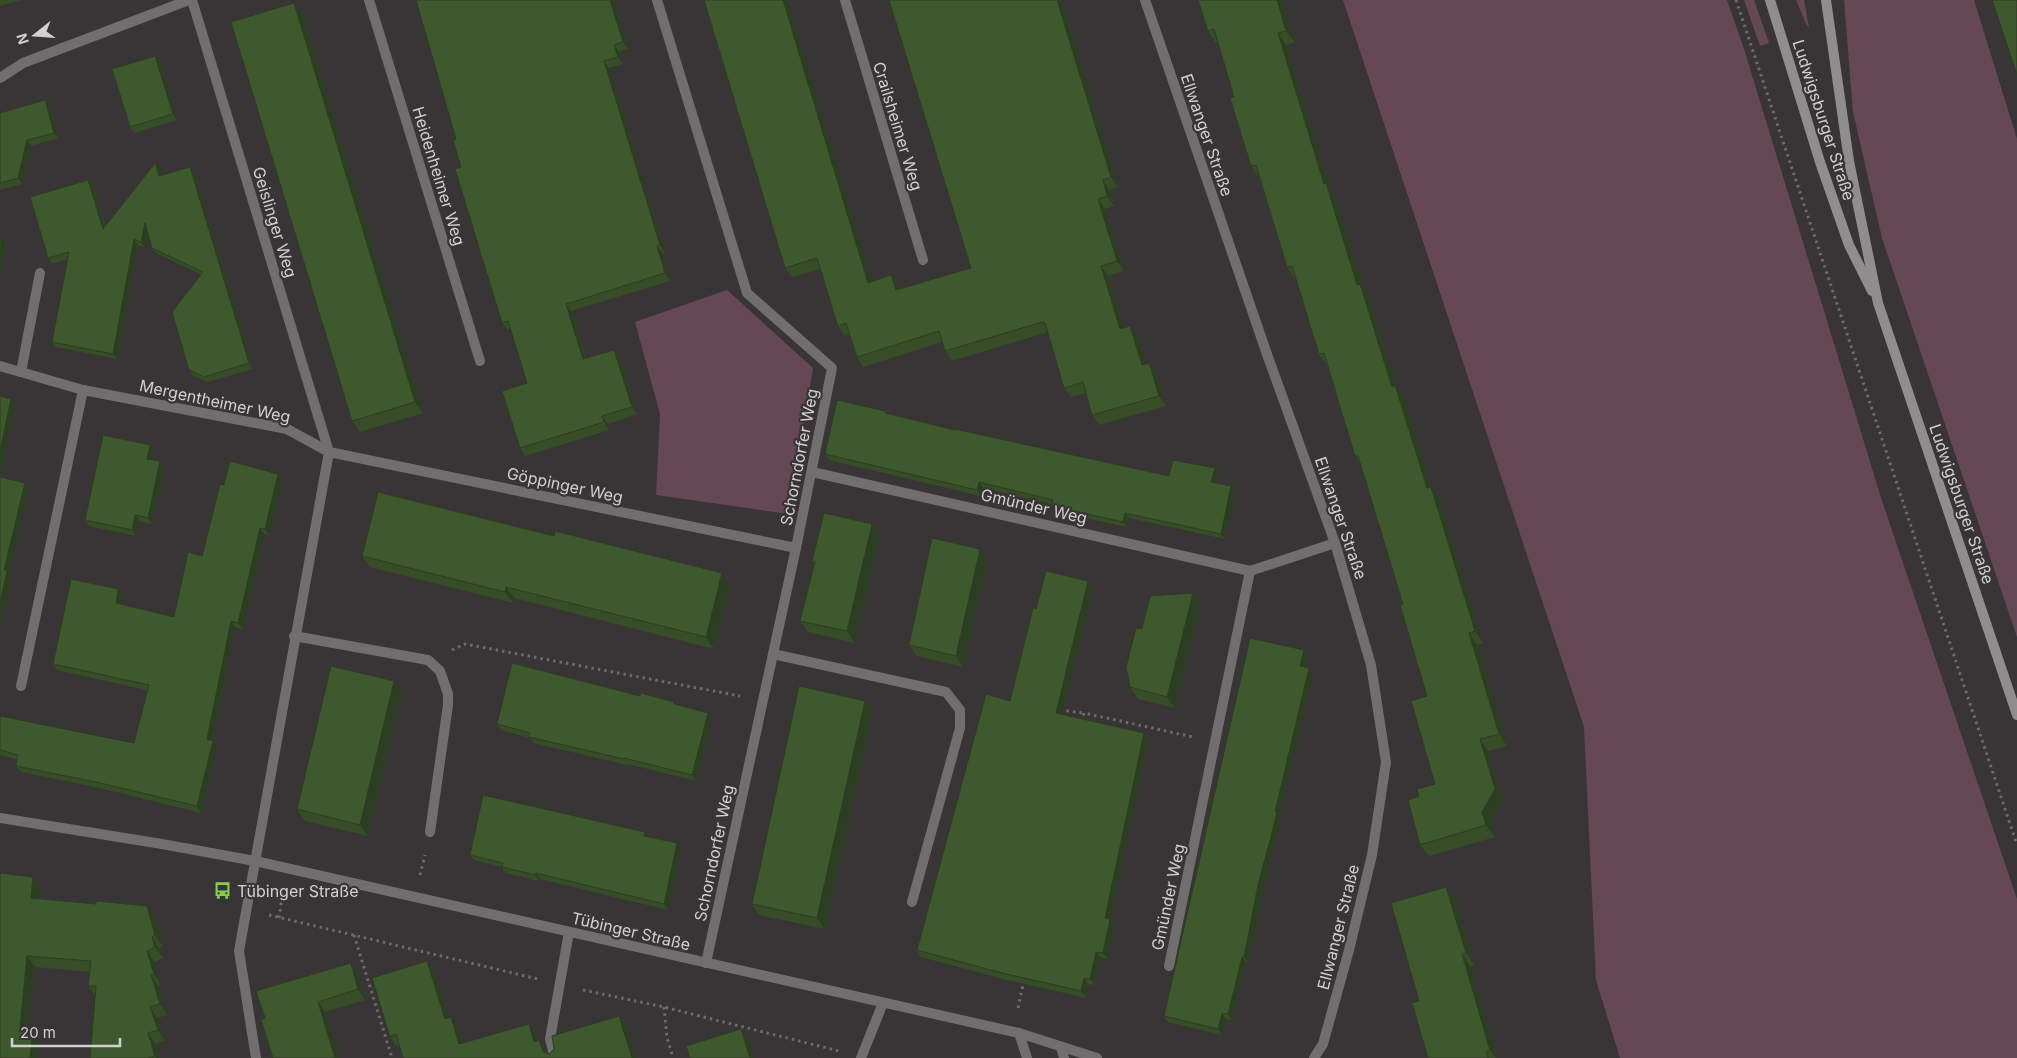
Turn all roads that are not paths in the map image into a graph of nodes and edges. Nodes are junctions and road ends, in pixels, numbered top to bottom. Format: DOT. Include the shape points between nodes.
graph roads {
  1 [pos="191,0"];
  2 [pos="369,0"];
  3 [pos="657,0"];
  4 [pos="845,0"];
  5 [pos="1145,0"];
  6 [pos="1770,0"];
  7 [pos="1826,0"];
  8 [pos="0,78"];
  9 [pos="922,260"];
  10 [pos="40,273"];
  11 [pos="1878,303"];
  12 [pos="480,361"];
  13 [pos="0,366"];
  14 [pos="21,372"];
  15 [pos="83,390"];
  16 [pos="329,452"];
  17 [pos="812,472"];
  18 [pos="1335,543"];
  19 [pos="796,548"];
  20 [pos="1250,570"];
  21 [pos="294,636"];
  22 [pos="773,654"];
  23 [pos="21,686"];
  24 [pos="2017,715"];
  25 [pos="0,818"];
  26 [pos="430,832"];
  27 [pos="255,861"];
  28 [pos="912,902"];
  29 [pos="569,932"];
  30 [pos="706,963"];
  31 [pos="1169,966"];
  32 [pos="883,1003"];
  33 [pos="1016,1033"];
  34 [pos="1061,1046"];
  35 [pos="256,1058"];
  36 [pos="555,1058"];
  37 [pos="861,1058"];
  38 [pos="1027,1058"];
  39 [pos="1064,1058"];
  40 [pos="1097,1058"];
  41 [pos="1314,1058"];
  1 -- 8 [label="street" via="23,64"];
  1 -- 16 [label="street, Geislinger Weg"];
  2 -- 12 [label="street, Heidenheimer Weg"];
  3 -- 17 [label="street, Schorndorfer Weg" via="747,293 832,368"];
  4 -- 9 [label="street, Crailsheimer Weg"];
  5 -- 18 [label="street, Ellwanger Straße"];
  6 -- 11 [label="main road, Ludwigsburger Straße" via="1849,245"];
  7 -- 11 [label="main road, Ludwigsburger Straße" via="1849,162"];
  10 -- 14 [label="street"];
  11 -- 24 [label="main road, Ludwigsburger Straße"];
  13 -- 14 [label="street, Mergentheimer Weg"];
  14 -- 15 [label="street, Mergentheimer Weg"];
  15 -- 16 [label="street, Mergentheimer Weg" via="287,429"];
  15 -- 23 [label="street"];
  16 -- 19 [label="street, Göppinger Weg"];
  16 -- 21 [label="street"];
  17 -- 19 [label="street, Schorndorfer Weg"];
  17 -- 20 [label="street, Gmünder Weg"];
  18 -- 20 [label="street"];
  18 -- 41 [label="street, Ellwanger Straße" via="1372,665 1386,762 1372,856 1323,1044"];
  19 -- 22 [label="street, Schorndorfer Weg"];
  20 -- 31 [label="street, Gmünder Weg"];
  21 -- 26 [label="street" via="428,660 440,671 448,694 448,706"];
  21 -- 27 [label="street"];
  22 -- 28 [label="street" via="946,692 960,710 960,728"];
  22 -- 30 [label="street, Schorndorfer Weg"];
  25 -- 27 [label="street, Tübinger Straße"];
  27 -- 29 [label="street, Tübinger Straße"];
  27 -- 35 [label="street" via="239,951"];
  29 -- 30 [label="street, Tübinger Straße"];
  29 -- 36 [label="street" via="550,1039"];
  30 -- 32 [label="street, Tübinger Straße"];
  32 -- 33 [label="street, Tübinger Straße"];
  32 -- 37 [label="street"];
  33 -- 34 [label="street, Tübinger Straße"];
  33 -- 38 [label="street"];
  34 -- 39 [label="street"];
  34 -- 40 [label="street, Tübinger Straße"];
}
